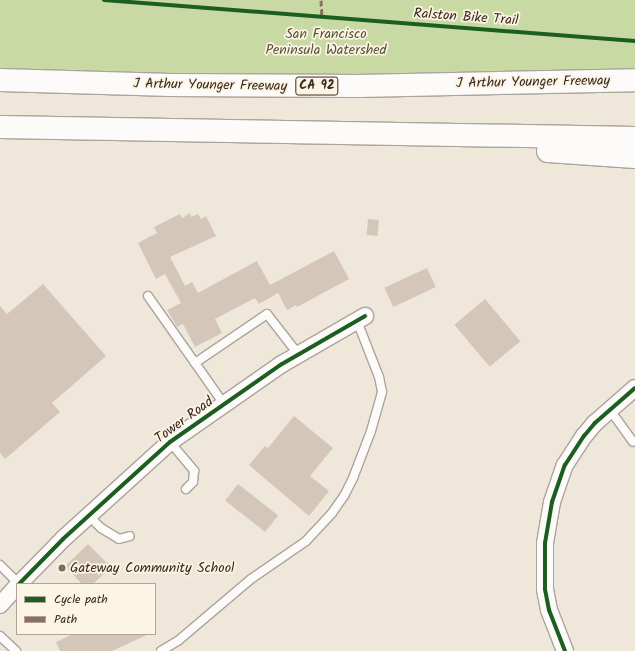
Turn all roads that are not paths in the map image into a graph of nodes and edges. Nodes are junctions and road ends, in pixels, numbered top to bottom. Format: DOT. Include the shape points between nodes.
graph roads {
  1 [pos="0,80"];
  2 [pos="635,80"];
  3 [pos="0,127"];
  4 [pos="399,134"];
  5 [pos="635,138"];
  6 [pos="635,157"];
  7 [pos="148,296"];
  8 [pos="361,319"];
  9 [pos="298,354"];
  10 [pos="195,363"];
  11 [pos="635,388"];
  12 [pos="224,404"];
  13 [pos="610,410"];
  14 [pos="170,442"];
  15 [pos="633,442"];
  16 [pos="186,489"];
  17 [pos="89,516"];
  18 [pos="130,536"];
  19 [pos="0,564"];
  20 [pos="18,583"];
  21 [pos="20,583"];
  22 [pos="16,587"];
  23 [pos="0,605"];
  24 [pos="0,636"];
  25 [pos="16,651"];
  26 [pos="161,651"];
  27 [pos="565,651"];
  1 -- 2 [label="highway, J Arthur Younger Freeway / CA 92" via="171,85 359,86"];
  3 -- 4 [label="highway"];
  4 -- 5 [label="highway"];
  4 -- 6 [label="highway" via="430,144"];
  7 -- 10 [label="lane"];
  8 -- 9 [label="street, Tower Road"];
  8 -- 26 [label="lane" via="382,392 354,478 344,496 332,514 306,541 251,579 199,624"];
  9 -- 10 [label="lane" via="267,314"];
  9 -- 12 [label="street, Tower Road"];
  10 -- 12 [label="lane"];
  11 -- 13 [label="street"];
  12 -- 14 [label="street, Tower Road"];
  13 -- 15 [label="lane"];
  13 -- 27 [label="street" via="584,436 565,465 548,523 545,589 549,610"];
  14 -- 16 [label="lane" via="194,471 193,482"];
  14 -- 17 [label="street, Tower Road"];
  17 -- 18 [label="lane" via="101,528 119,539"];
  17 -- 21 [label="street, Tower Road"];
  19 -- 20 [label="lane"];
  22 -- 23 [label="street"];
  24 -- 25 [label="lane"];
}
